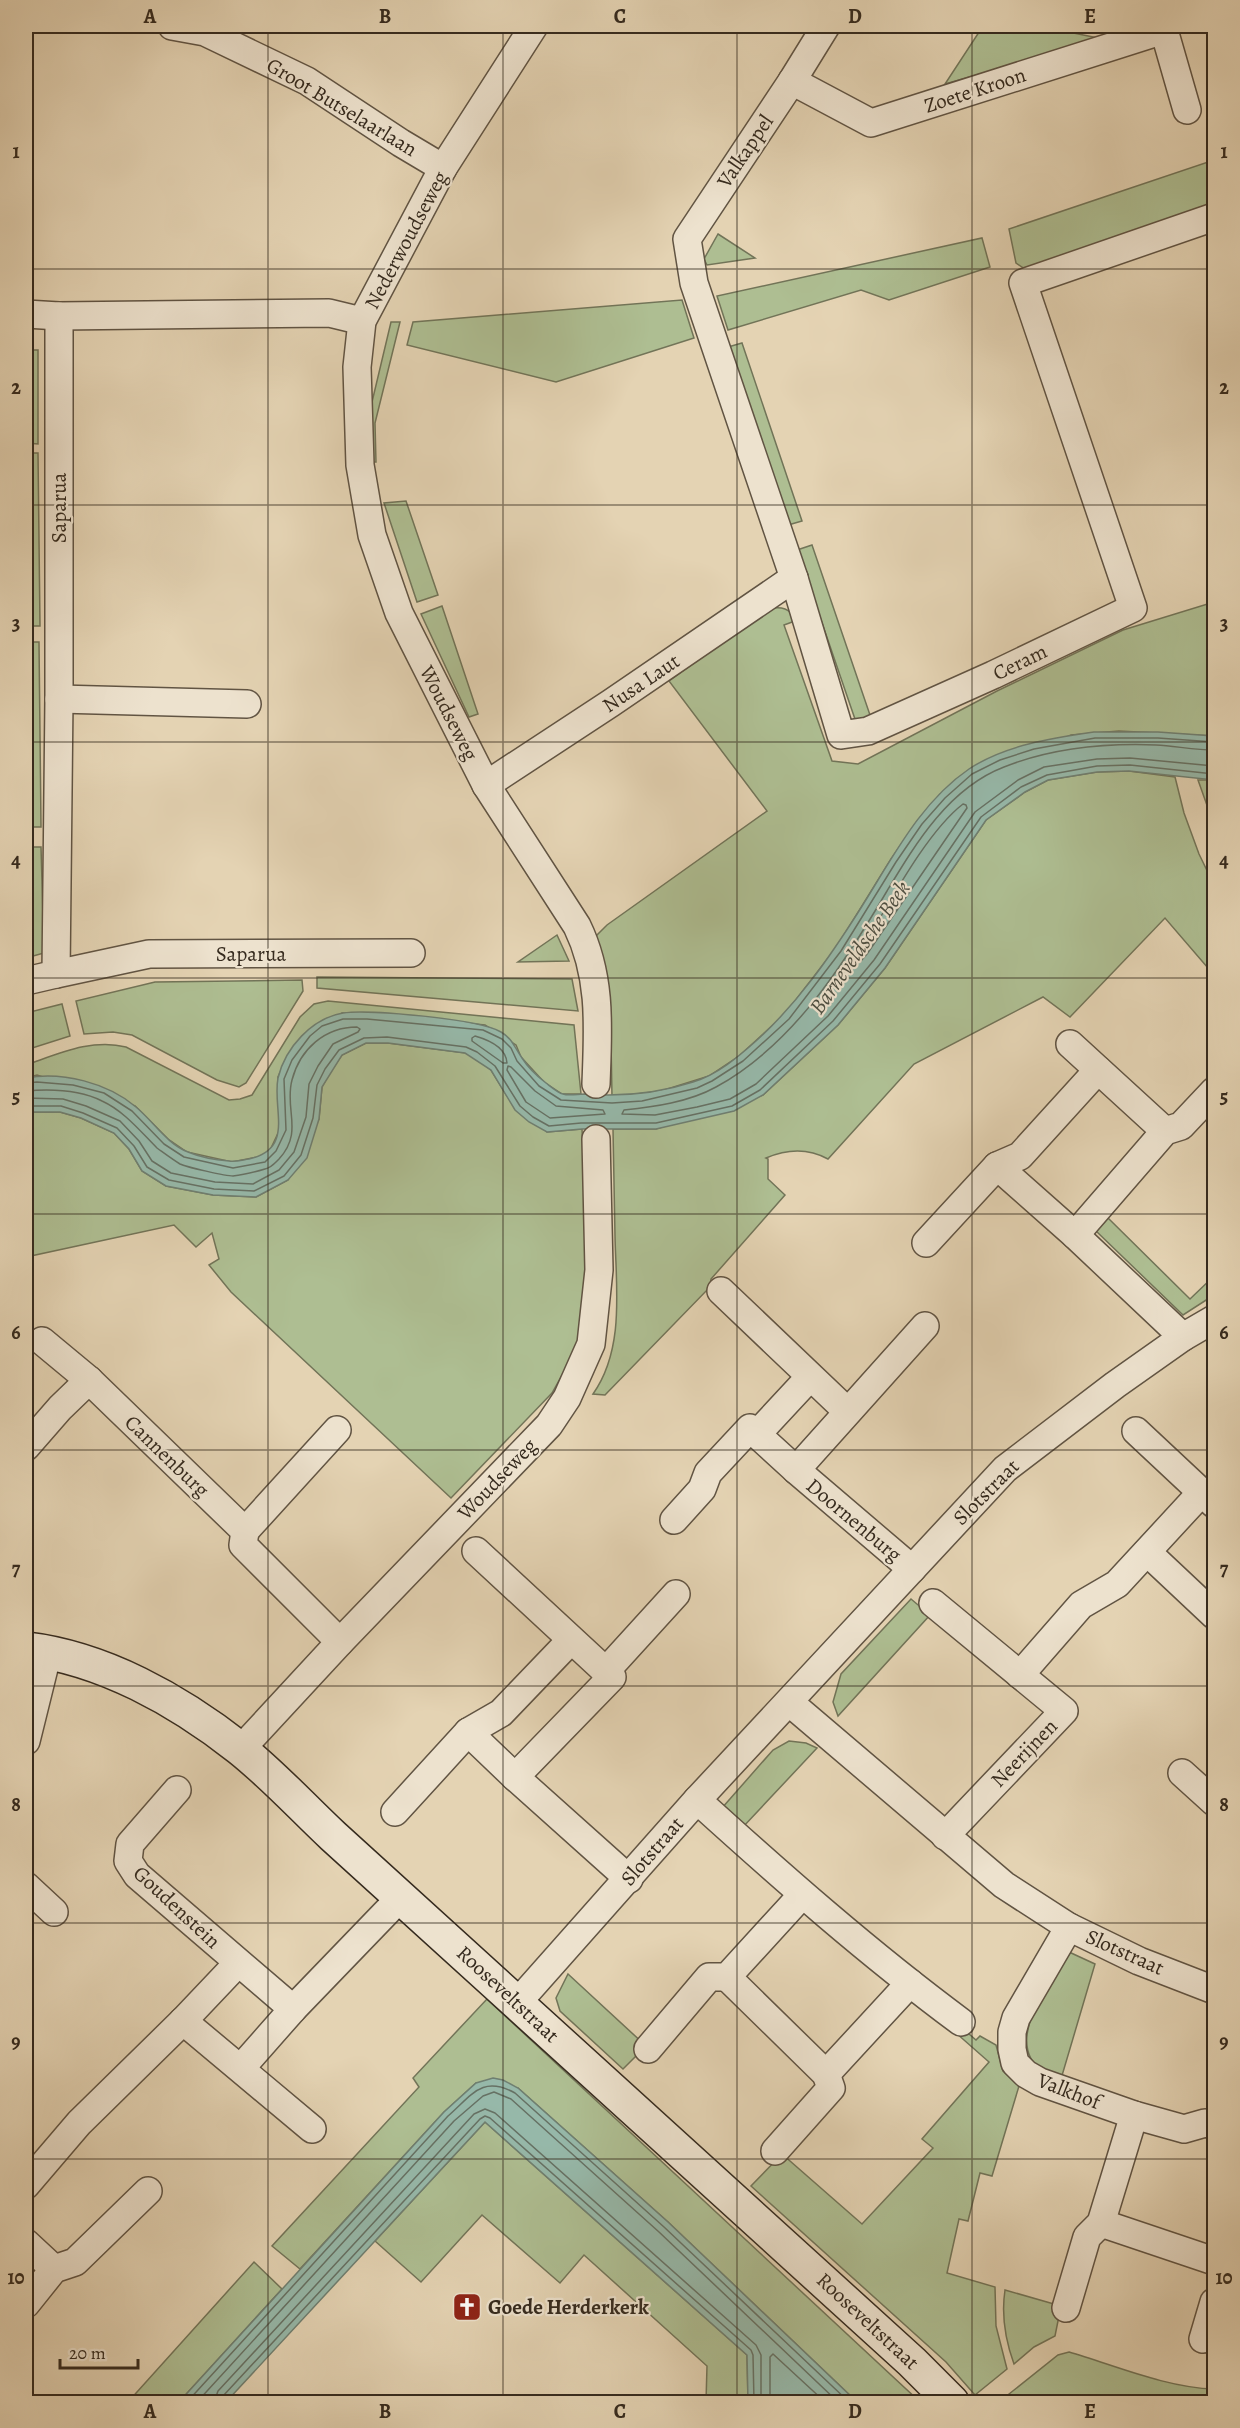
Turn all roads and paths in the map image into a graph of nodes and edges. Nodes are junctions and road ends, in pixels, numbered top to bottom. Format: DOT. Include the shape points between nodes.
graph roads {
  1 [pos="179,26"];
  2 [pos="534,26"];
  3 [pos="826,26"];
  4 [pos="1164,28"];
  5 [pos="792,81"];
  6 [pos="1187,110"];
  7 [pos="443,168"];
  8 [pos="1215,217"];
  9 [pos="694,283"];
  10 [pos="26,314"];
  11 [pos="59,316"];
  12 [pos="362,321"];
  13 [pos="794,578"];
  14 [pos="59,699"];
  15 [pos="247,704"];
  16 [pos="486,785"];
  17 [pos="411,953"];
  18 [pos="56,974"];
  19 [pos="26,981"];
  20 [pos="1070,1044"];
  21 [pos="1098,1071"];
  22 [pos="596,1084"];
  23 [pos="1215,1091"];
  24 [pos="1165,1131"];
  25 [pos="596,1139"];
  26 [pos="997,1166"];
  27 [pos="1076,1234"];
  28 [pos="926,1244"];
  29 [pos="720,1291"];
  30 [pos="1215,1319"];
  31 [pos="925,1326"];
  32 [pos="1183,1337"];
  33 [pos="42,1341"];
  34 [pos="810,1377"];
  35 [pos="89,1380"];
  36 [pos="60,1408"];
  37 [pos="847,1411"];
  38 [pos="26,1416"];
  39 [pos="337,1431"];
  40 [pos="1136,1431"];
  41 [pos="757,1434"];
  42 [pos="26,1447"];
  43 [pos="796,1470"];
  44 [pos="1208,1499"];
  45 [pos="674,1520"];
  46 [pos="245,1532"];
  47 [pos="476,1551"];
  48 [pos="1147,1552"];
  49 [pos="912,1569"];
  50 [pos="676,1594"];
  51 [pos="933,1603"];
  52 [pos="1215,1615"];
  53 [pos="571,1640"];
  54 [pos="340,1642"];
  55 [pos="37,1650"];
  56 [pos="605,1672"];
  57 [pos="1020,1675"];
  58 [pos="789,1702"];
  59 [pos="468,1732"];
  60 [pos="26,1741"];
  61 [pos="241,1749"];
  62 [pos="1182,1773"];
  63 [pos="515,1777"];
  64 [pos="177,1790"];
  65 [pos="697,1800"];
  66 [pos="1215,1802"];
  67 [pos="395,1812"];
  68 [pos="945,1836"];
  69 [pos="629,1879"];
  70 [pos="26,1886"];
  71 [pos="802,1895"];
  72 [pos="401,1897"];
  73 [pos="54,1912"];
  74 [pos="1069,1927"];
  75 [pos="238,1963"];
  76 [pos="727,1977"];
  77 [pos="910,1983"];
  78 [pos="1215,1990"];
  79 [pos="517,2003"];
  80 [pos="293,2009"];
  81 [pos="183,2020"];
  82 [pos="960,2022"];
  83 [pos="648,2049"];
  84 [pos="241,2068"];
  85 [pos="826,2074"];
  86 [pos="1134,2115"];
  87 [pos="1215,2125"];
  88 [pos="312,2129"];
  89 [pos="775,2151"];
  90 [pos="26,2185"];
  91 [pos="148,2192"];
  92 [pos="1101,2223"];
  93 [pos="26,2243"];
  94 [pos="1215,2261"];
  95 [pos="54,2269"];
  96 [pos="1215,2302"];
  97 [pos="26,2304"];
  98 [pos="1066,2308"];
  99 [pos="1203,2339"];
  100 [pos="952,2403"];
  1 -- 7 [label="street, Groot Butselaarlaan" via="205,32 307,81"];
  2 -- 7 [label="street, Nederwoudseweg"];
  3 -- 5 [label="street, Valkappel"];
  4 -- 5 [label="street, Zoete Kroon" via="871,123"];
  4 -- 6 [label="street, Zoete Kroon"];
  5 -- 9 [label="street, Valkappel" via="687,239"];
  7 -- 12 [label="street, Nederwoudseweg"];
  8 -- 13 [label="street, Ceram" via="1023,283 1133,608 868,731 841,735"];
  9 -- 13 [label="street, Ceram"];
  10 -- 11 [label="street, Nederwoudseweg"];
  11 -- 12 [label="street, Nederwoudseweg" via="329,313"];
  11 -- 14 [label="street, Saparua"];
  12 -- 16 [label="street, Woudseweg" via="357,367 360,465 372,535 399,613"];
  13 -- 16 [label="street, Nusa Laut"];
  14 -- 15 [label="street"];
  14 -- 18 [label="street, Saparua"];
  16 -- 22 [label="street, Woudseweg" via="586,944 597,995"];
  17 -- 18 [label="street, Saparua" via="148,954"];
  18 -- 19 [label="street, Saparua"];
  20 -- 21 [label="street"];
  21 -- 24 [label="street"];
  21 -- 26 [label="street" via="1020,1156"];
  23 -- 24 [label="street" via="1181,1125"];
  24 -- 27 [label="street"];
  25 -- 54 [label="street, Woudseweg" via="598,1270 591,1344 567,1398 549,1425"];
  26 -- 27 [label="street"];
  26 -- 28 [label="street"];
  27 -- 32 [label="street"];
  29 -- 34 [label="street"];
  30 -- 32 [label="street, Slotstraat"];
  31 -- 37 [label="street, Doornenburg"];
  32 -- 49 [label="street, Slotstraat" via="1005,1469"];
  33 -- 35 [label="street, Cannenburg"];
  34 -- 37 [label="street"];
  34 -- 41 [label="street"];
  35 -- 36 [label="street"];
  35 -- 46 [label="street, Cannenburg"];
  36 -- 38 [label="street"];
  36 -- 42 [label="street"];
  37 -- 43 [label="street, Doornenburg"];
  39 -- 46 [label="street"];
  40 -- 44 [label="street"];
  41 -- 43 [label="street, Doornenburg"];
  41 -- 45 [label="street" via="750,1428 708,1473 702,1489"];
  43 -- 49 [label="street, Doornenburg"];
  44 -- 48 [label="street"];
  46 -- 54 [label="street, Cannenburg" via="243,1545"];
  47 -- 53 [label="street"];
  48 -- 52 [label="street"];
  48 -- 57 [label="street" via="1117,1584 1081,1605"];
  49 -- 58 [label="street, Slotstraat"];
  50 -- 56 [label="street"];
  51 -- 57 [label="street, Neerijnen"];
  53 -- 56 [label="street"];
  53 -- 59 [label="street" via="501,1713"];
  54 -- 61 [label="street, Woudseweg"];
  55 -- 60 [label="street"];
  55 -- 61 [label="street, Rooseveltstraat" via="117,1674 186,1710"];
  56 -- 63 [label="street" via="612,1677"];
  57 -- 68 [label="street, Neerijnen" via="1064,1711"];
  58 -- 65 [label="street, Slotstraat"];
  58 -- 68 [label="street, Slotstraat"];
  59 -- 63 [label="street"];
  59 -- 67 [label="street"];
  61 -- 72 [label="street, Rooseveltstraat"];
  62 -- 66 [label="street"];
  63 -- 69 [label="street"];
  64 -- 75 [label="street, Goudenstein" via="130,1844 128,1861 137,1875"];
  65 -- 69 [label="street, Slotstraat"];
  65 -- 71 [label="street"];
  68 -- 74 [label="street, Slotstraat" via="1004,1885"];
  69 -- 79 [label="street, Slotstraat"];
  70 -- 73 [label="street"];
  71 -- 76 [label="street"];
  71 -- 77 [label="street"];
  72 -- 79 [label="street, Rooseveltstraat"];
  72 -- 80 [label="street"];
  74 -- 78 [label="street, Slotstraat" via="1139,1961"];
  74 -- 86 [label="street, Valkhof" via="1016,2018 1012,2049 1016,2063 1040,2082"];
  75 -- 80 [label="street, Goudenstein"];
  75 -- 81 [label="street, Goudenstein"];
  76 -- 83 [label="street" via="709,1977"];
  76 -- 85 [label="street"];
  77 -- 82 [label="street"];
  77 -- 85 [label="street"];
  79 -- 100 [label="street, Rooseveltstraat" via="912,2362"];
  80 -- 84 [label="street"];
  81 -- 84 [label="street"];
  81 -- 90 [label="street, Goudenstein" via="79,2123"];
  84 -- 88 [label="street"];
  85 -- 89 [label="street" via="831,2088"];
  86 -- 87 [label="street, Valkhof" via="1184,2129 1205,2122"];
  86 -- 92 [label="street"];
  91 -- 95 [label="street" via="75,2262"];
  92 -- 94 [label="street"];
  92 -- 98 [label="street" via="1087,2237"];
  93 -- 95 [label="street"];
  95 -- 97 [label="street"];
  96 -- 99 [label="street"];
}
